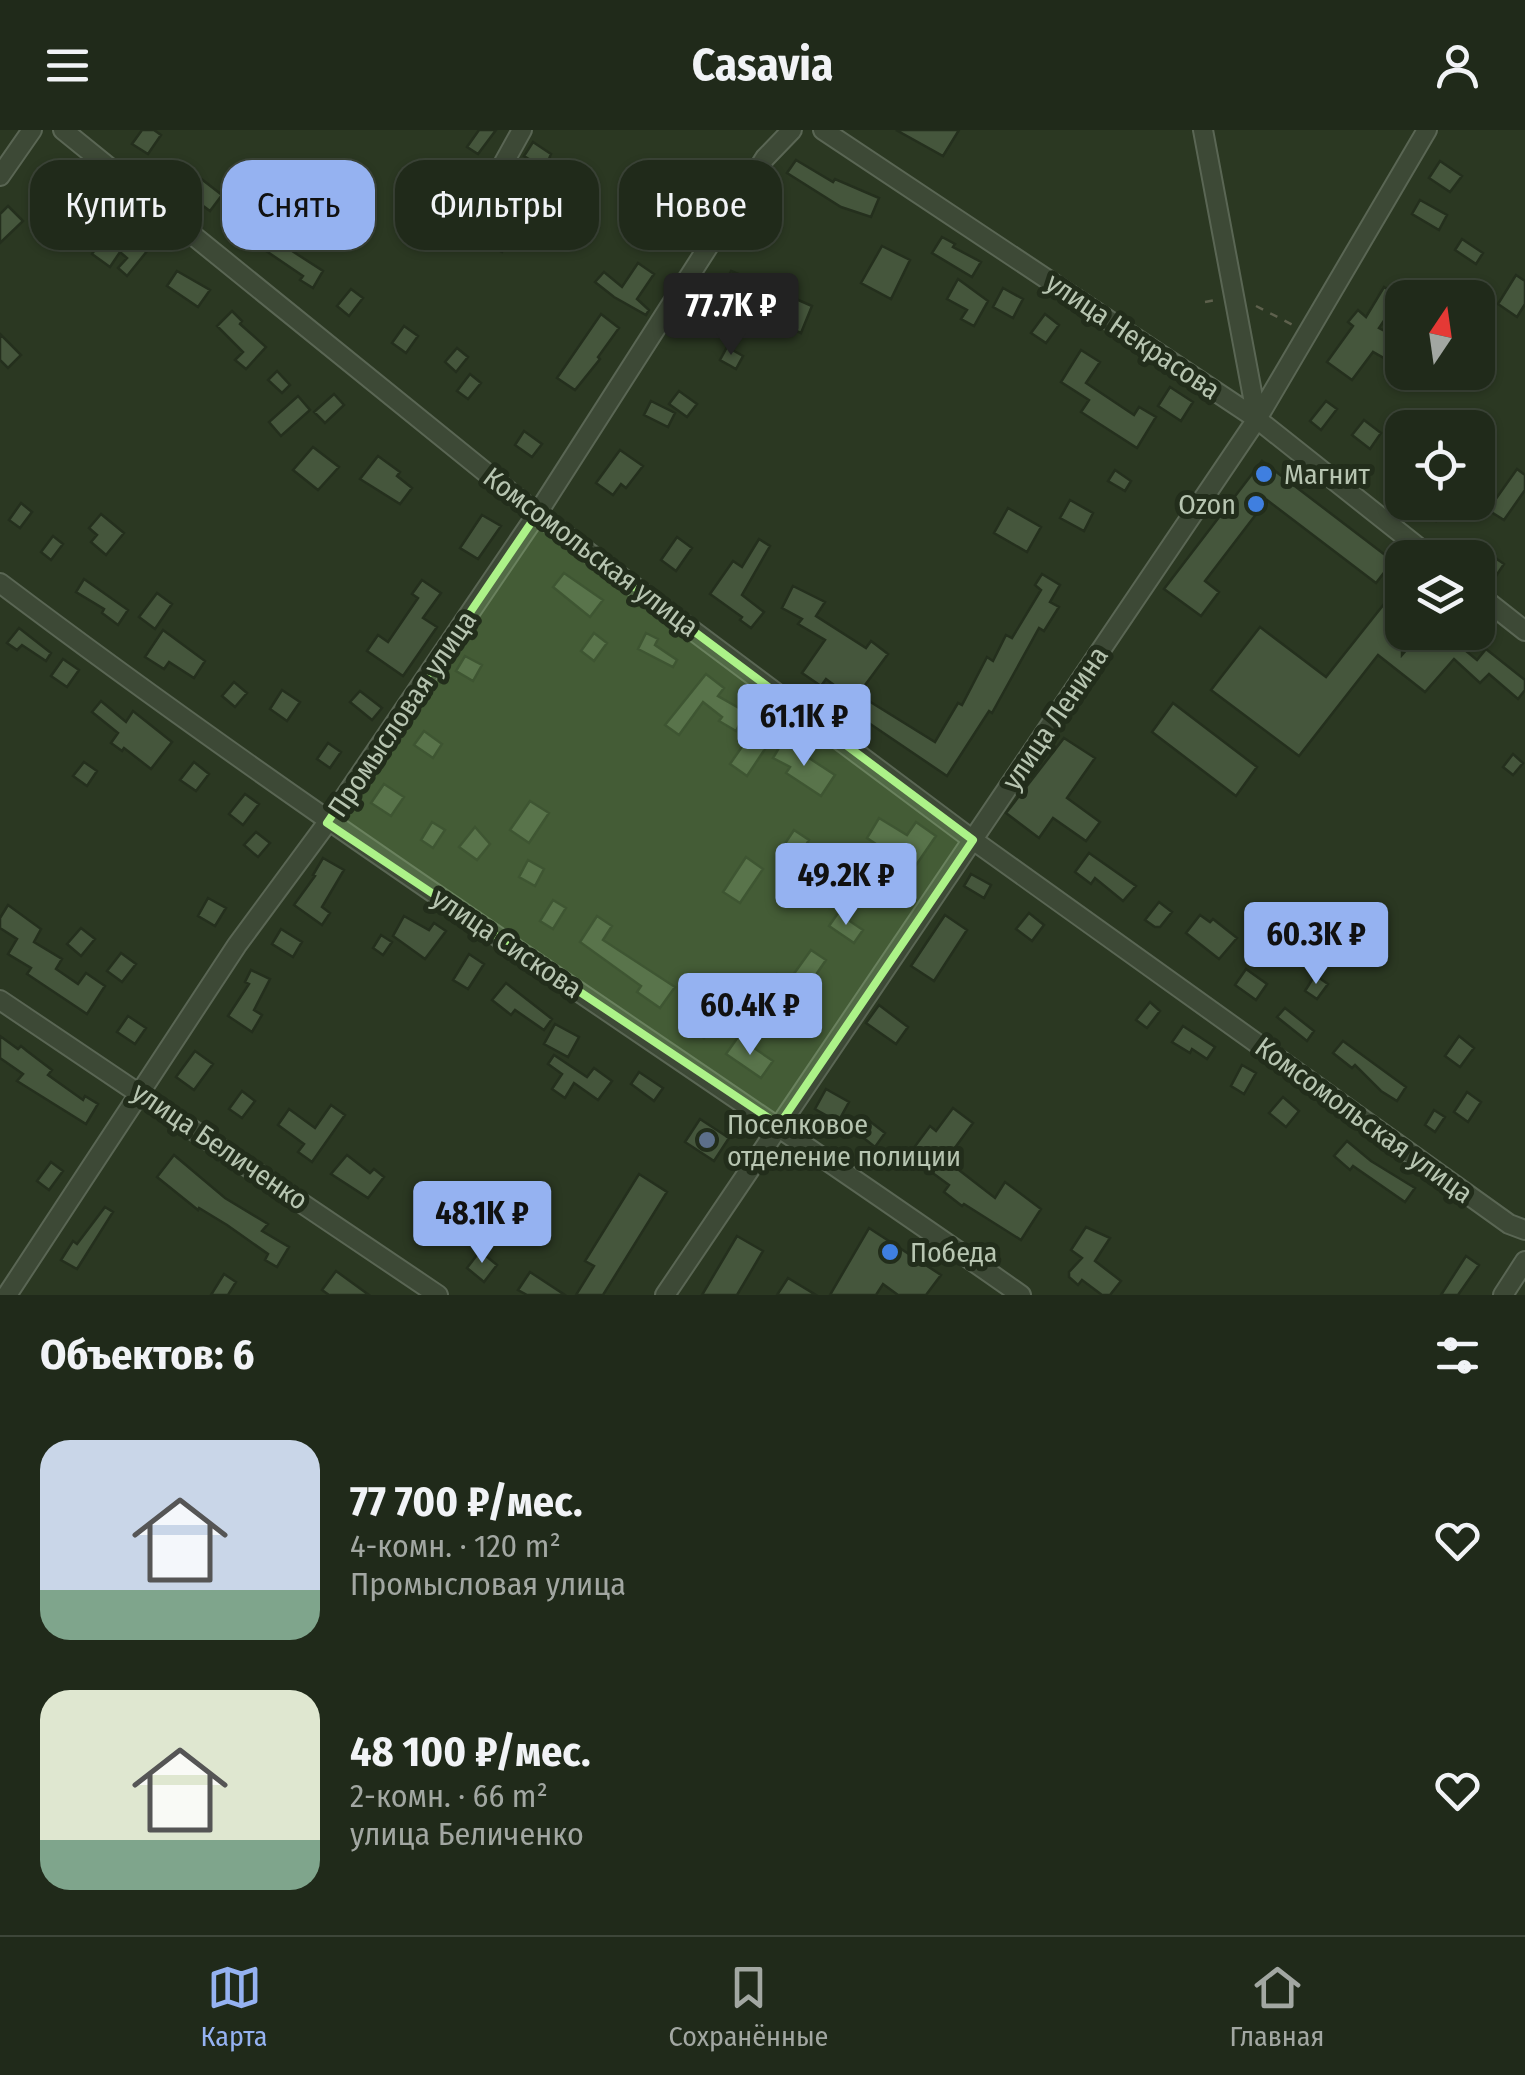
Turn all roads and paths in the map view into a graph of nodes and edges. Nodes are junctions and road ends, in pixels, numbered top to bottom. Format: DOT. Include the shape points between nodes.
graph roads {
  1 [pos="32,130"];
  2 [pos="64,130"];
  3 [pos="522,130"];
  4 [pos="792,130"];
  5 [pos="823,130"];
  6 [pos="1203,130"];
  7 [pos="1428,130"];
  8 [pos="505,160"];
  9 [pos="0,176"];
  10 [pos="1234,297"];
  11 [pos="1205,302"];
  12 [pos="1308,333"];
  13 [pos="1257,419"];
  14 [pos="538,514"];
  15 [pos="1409,540"];
  16 [pos="0,583"];
  17 [pos="1495,608"];
  18 [pos="1525,632"];
  19 [pos="327,823"];
  20 [pos="974,840"];
  21 [pos="0,1000"];
  22 [pos="141,1092"];
  23 [pos="779,1125"];
  24 [pos="1525,1230"];
  25 [pos="1525,1261"];
  26 [pos="7,1295"];
  27 [pos="438,1295"];
  28 [pos="665,1295"];
  29 [pos="1021,1295"];
  30 [pos="1503,1295"];
  1 -- 9 [label="street"];
  2 -- 14 [label="street, Комсомольская улица"];
  3 -- 8 [label="street"];
  4 -- 14 [label="street, Промысловая улица" via="765,158"];
  5 -- 13 [label="street, улица Некрасова"];
  6 -- 10 [label="street"];
  7 -- 12 [label="street, улица Ленина"];
  10 -- 11 [label="path"];
  10 -- 12 [label="path"];
  10 -- 13 [label="street"];
  12 -- 13 [label="street, улица Ленина"];
  13 -- 15 [label="street, улица Некрасова"];
  13 -- 20 [label="street, улица Ленина"];
  14 -- 19 [label="street, Промысловая улица"];
  14 -- 20 [label="street, Комсомольская улица"];
  16 -- 19 [label="street, улица Сискова"];
  17 -- 18 [label="street"];
  19 -- 22 [label="street, Промысловая улица"];
  19 -- 23 [label="street, улица Сискова"];
  20 -- 23 [label="street, улица Ленина"];
  20 -- 24 [label="street, Комсомольская улица"];
  21 -- 22 [label="street, улица Беличенко"];
  22 -- 26 [label="street, Промысловая улица"];
  22 -- 27 [label="street, улица Беличенко"];
  23 -- 28 [label="street, улица Ленина"];
  23 -- 29 [label="street, улица Сискова"];
  25 -- 30 [label="street"];
}
